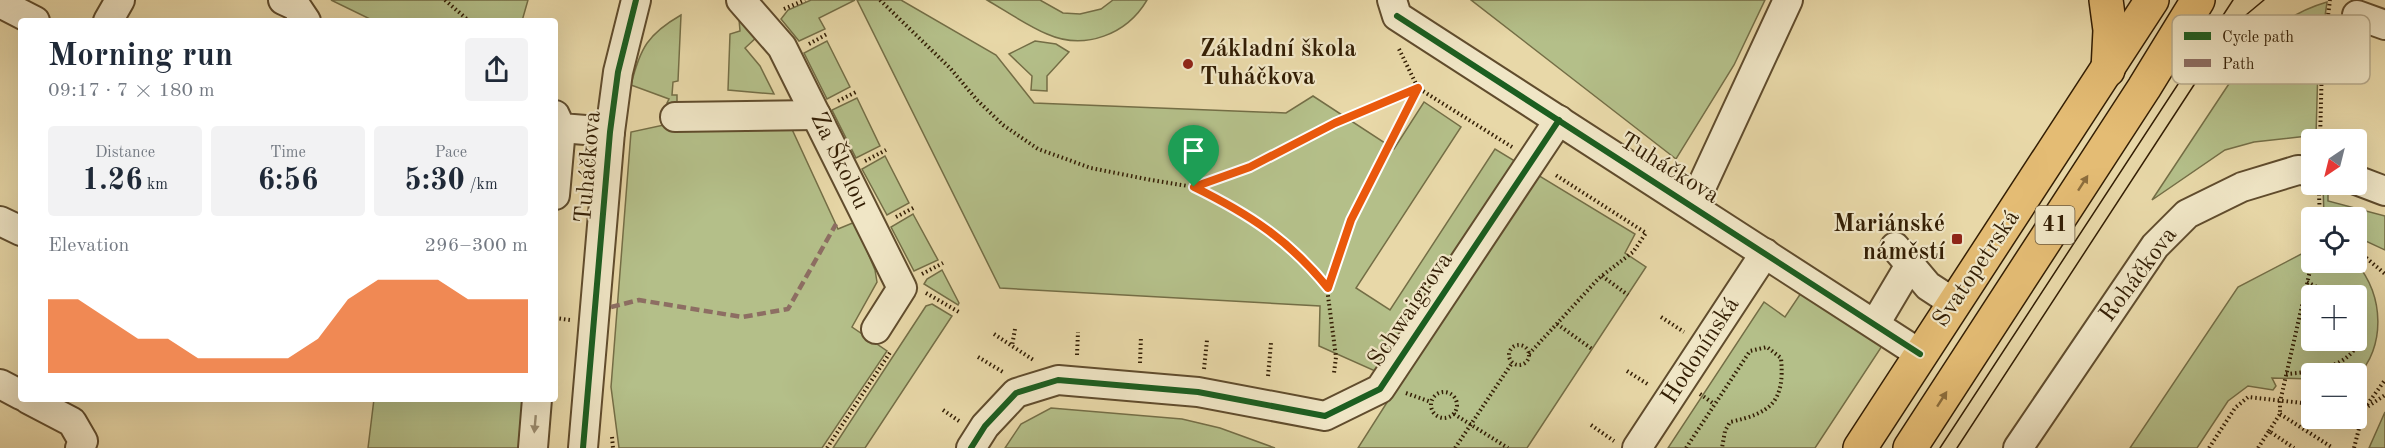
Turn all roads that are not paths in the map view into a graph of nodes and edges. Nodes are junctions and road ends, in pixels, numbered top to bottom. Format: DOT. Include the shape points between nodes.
graph roads {
  1 [pos="120,0"];
  2 [pos="283,0"];
  3 [pos="636,0"];
  4 [pos="741,0"];
  5 [pos="1788,0"];
  6 [pos="2106,0"];
  7 [pos="2152,0"];
  8 [pos="2198,0"];
  9 [pos="0,3"];
  10 [pos="2189,15"];
  11 [pos="29,18"];
  12 [pos="110,18"];
  13 [pos="304,18"];
  14 [pos="1395,19"];
  15 [pos="2370,20"];
  16 [pos="2385,26"];
  17 [pos="2172,42"];
  18 [pos="2108,72"];
  19 [pos="826,108"];
  20 [pos="675,117"];
  21 [pos="1559,120"];
  22 [pos="558,122"];
  23 [pos="610,132"];
  24 [pos="2301,170"];
  25 [pos="2367,184"];
  26 [pos="2385,191"];
  27 [pos="1693,205"];
  28 [pos="0,220"];
  29 [pos="18,229"];
  30 [pos="1765,253"];
  31 [pos="1954,303"];
  32 [pos="1875,324"];
  33 [pos="886,336"];
  34 [pos="1920,354"];
  35 [pos="0,384"];
  36 [pos="18,393"];
  37 [pos="34,402"];
  38 [pos="537,402"];
  39 [pos="969,437"];
  40 [pos="1628,446"];
  41 [pos="80,448"];
  42 [pos="533,448"];
  43 [pos="583,448"];
  44 [pos="1860,448"];
  45 [pos="1910,448"];
  46 [pos="2018,448"];
  1 -- 12 [label="street"];
  2 -- 13 [label="street" via="296,6"];
  3 -- 23 [label="street, Tuháčkova" via="618,72"];
  4 -- 19 [label="street, Za Školou" via="782,47"];
  5 -- 27 [label="street"];
  6 -- 18 [label="main road" via="2110,30"];
  7 -- 18 [label="main road, Svatopetrská / 41"];
  10 -- 8 [label="main road, Svatopetrská / 41, one-way"];
  9 -- 11 [label="street"];
  14 -- 21 [label="street, Tuháčkova"];
  15 -- 16 [label="street"];
  45 -- 17 [label="main road, Svatopetrská / 41, one-way"];
  18 -- 31 [label="main road, Svatopetrská / 41"];
  19 -- 20 [label="street"];
  19 -- 33 [label="street, Za Školou" via="917,291"];
  21 -- 27 [label="street, Tuháčkova"];
  21 -- 39 [label="street, Schwaigrova" via="1380,389 1325,416 1198,392 1058,380 1016,393 986,426"];
  22 -- 23 [label="street"];
  23 -- 43 [label="street, Tuháčkova"];
  24 -- 46 [label="street, Roháčkova" via="2242,187 2187,214 2155,246"];
  25 -- 26 [label="street"];
  27 -- 30 [label="street, Tuháčkova"];
  28 -- 29 [label="street"];
  30 -- 32 [label="street, Tuháčkova"];
  30 -- 40 [label="street, Hodonínská"];
  31 -- 32 [label="street" via="1928,286 1902,256"];
  31 -- 34 [label="main road, Svatopetrská / 41"];
  32 -- 34 [label="street, Tuháčkova"];
  34 -- 44 [label="main road, Svatopetrská / 41"];
  35 -- 36 [label="street"];
  37 -- 41 [label="street" via="72,422 83,441"];
  38 -- 42 [label="street, one-way"];
}
